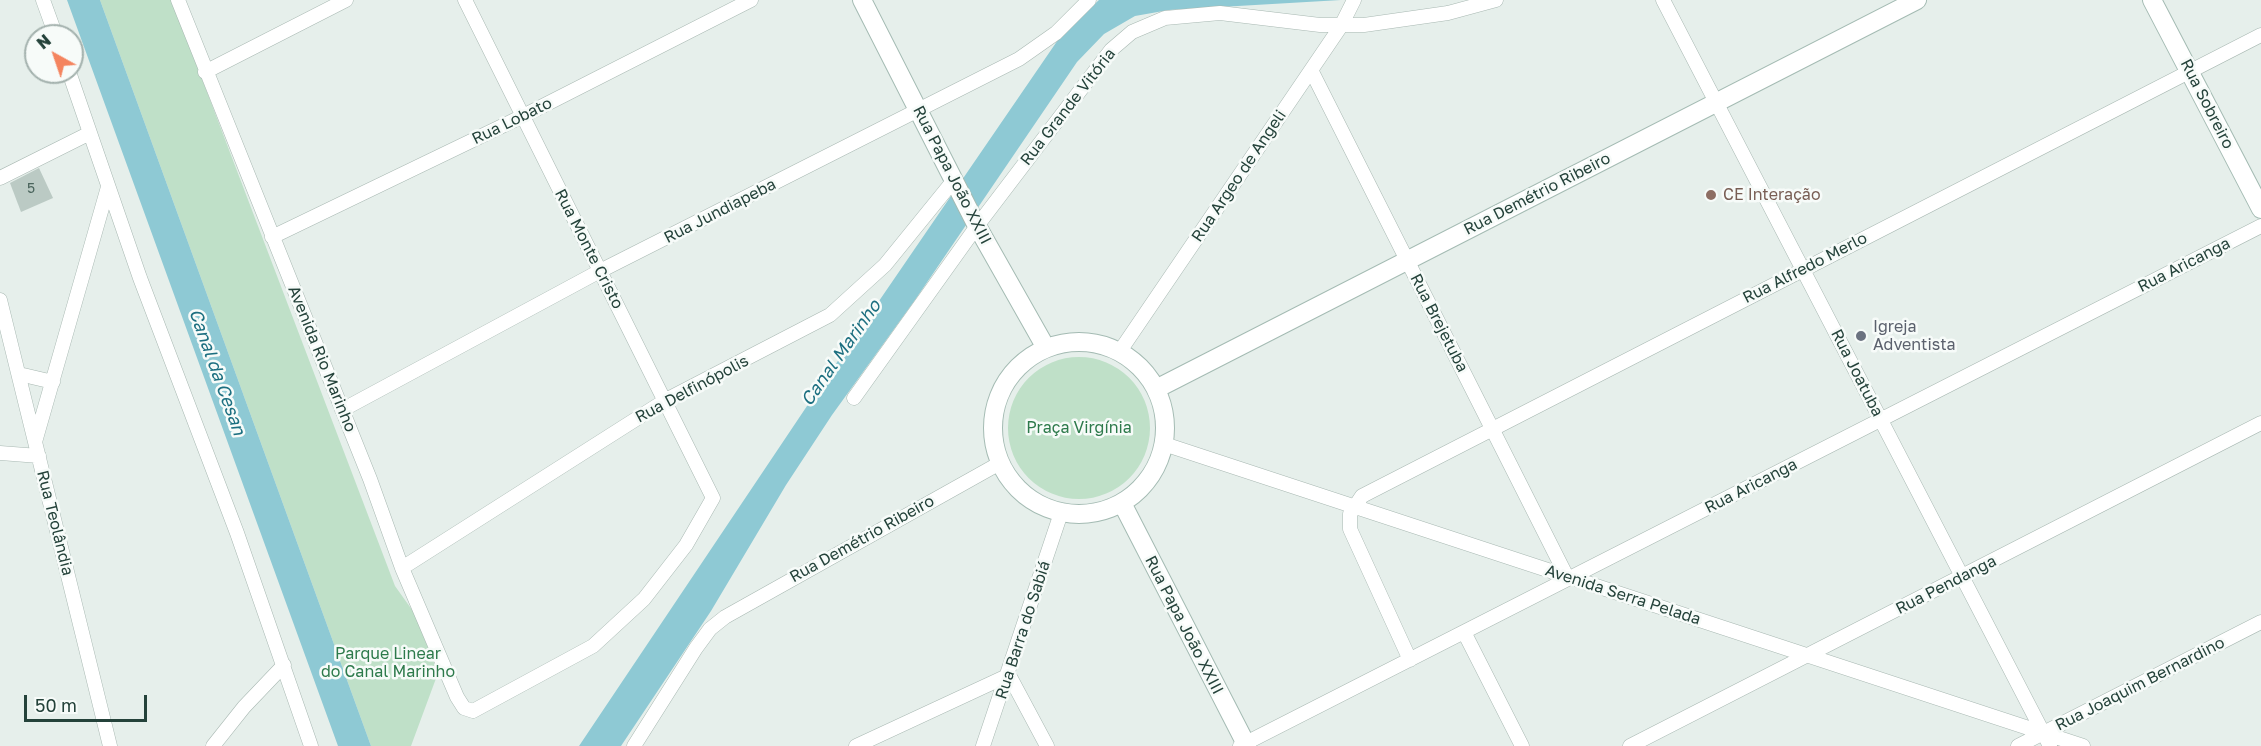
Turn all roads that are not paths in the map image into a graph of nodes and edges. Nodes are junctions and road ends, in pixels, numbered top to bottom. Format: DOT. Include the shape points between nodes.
graph roads {
  1 [pos="44,0"];
  2 [pos="178,0"];
  3 [pos="346,0"];
  4 [pos="465,0"];
  5 [pos="751,0"];
  6 [pos="862,0"];
  7 [pos="1089,0"];
  8 [pos="1496,0"];
  9 [pos="1663,0"];
  10 [pos="1917,0"];
  11 [pos="2152,0"];
  12 [pos="1353,4"];
  13 [pos="52,24"];
  14 [pos="1341,26"];
  15 [pos="2261,34"];
  16 [pos="1311,70"];
  17 [pos="2190,71"];
  18 [pos="206,72"];
  19 [pos="73,84"];
  20 [pos="1716,103"];
  21 [pos="920,111"];
  22 [pos="523,116"];
  23 [pos="90,133"];
  24 [pos="0,178"];
  25 [pos="955,183"];
  26 [pos="108,188"];
  27 [pos="2261,209"];
  28 [pos="975,223"];
  29 [pos="2261,226"];
  30 [pos="272,237"];
  31 [pos="1407,260"];
  32 [pos="1803,269"];
  33 [pos="600,271"];
  34 [pos="0,300"];
  35 [pos="1046,348"];
  36 [pos="1120,351"];
  37 [pos="19,374"];
  38 [pos="53,382"];
  39 [pos="1156,388"];
  40 [pos="854,398"];
  41 [pos="666,400"];
  42 [pos="342,410"];
  43 [pos="1881,419"];
  44 [pos="2261,423"];
  45 [pos="1492,428"];
  46 [pos="35,442"];
  47 [pos="1164,444"];
  48 [pos="0,453"];
  49 [pos="39,456"];
  50 [pos="1000,463"];
  51 [pos="1122,503"];
  52 [pos="1353,506"];
  53 [pos="1061,513"];
  54 [pos="402,568"];
  55 [pos="1962,576"];
  56 [pos="1569,578"];
  57 [pos="2261,622"];
  58 [pos="1464,632"];
  59 [pos="1805,656"];
  60 [pos="1410,660"];
  61 [pos="284,664"];
  62 [pos="1009,675"];
  63 [pos="473,711"];
  64 [pos="2044,733"];
  65 [pos="1244,745"];
  66 [pos="110,746"];
  67 [pos="213,746"];
  68 [pos="311,746"];
  69 [pos="634,746"];
  70 [pos="856,746"];
  71 [pos="983,746"];
  72 [pos="1047,746"];
  73 [pos="1522,746"];
  74 [pos="1630,746"];
  75 [pos="2018,746"];
  76 [pos="2050,746"];
  77 [pos="2083,746"];
  1 -- 13 [label="street"];
  2 -- 18 [label="street, Avenida Rio Marinho"];
  3 -- 18 [label="street"];
  4 -- 22 [label="street, Rua Monte Cristo"];
  5 -- 22 [label="street, Rua Lobato"];
  6 -- 21 [label="street, Rua Papa João XXIII"];
  7 -- 21 [label="street, Rua Jundiapeba" via="1038,47"];
  8 -- 14 [label="street, Rua Grande Vitória" via="1448,13"];
  9 -- 20 [label="street, Rua Joatuba"];
  10 -- 20 [label="street, Rua Demétrio Ribeiro"];
  11 -- 17 [label="street, Rua Sobreiro"];
  12 -- 14 [label="street, Rua Argeo de Angeli"];
  14 -- 16 [label="street, Rua Argeo de Angeli"];
  14 -- 28 [label="street, Rua Grande Vitória" via="1220,13 1176,16 1143,26 1111,50"];
  15 -- 17 [label="street, Rua Alfredo Merlo"];
  16 -- 31 [label="street, Rua Brejetuba"];
  16 -- 36 [label="street, Rua Argeo de Angeli"];
  17 -- 27 [label="street, Rua Sobreiro"];
  17 -- 32 [label="street, Rua Alfredo Merlo"];
  18 -- 30 [label="street, Avenida Rio Marinho"];
  19 -- 23 [label="street"];
  20 -- 31 [label="street, Rua Demétrio Ribeiro"];
  20 -- 32 [label="street, Rua Joatuba"];
  21 -- 25 [label="street, Rua Papa João XXIII"];
  21 -- 33 [label="street, Rua Jundiapeba"];
  22 -- 30 [label="street, Rua Lobato"];
  22 -- 33 [label="street, Rua Monte Cristo"];
  23 -- 24 [label="street"];
  23 -- 26 [label="street"];
  25 -- 28 [label="street, Rua Papa João XXIII"];
  25 -- 41 [label="street, Rua Delfinópolis" via="885,265 830,315"];
  26 -- 38 [label="street"];
  26 -- 61 [label="street"];
  28 -- 35 [label="street, Rua Papa João XXIII"];
  28 -- 40 [label="street, Rua Grande Vitória"];
  29 -- 43 [label="street, Rua Aricanga"];
  30 -- 42 [label="street, Avenida Rio Marinho"];
  31 -- 39 [label="street, Rua Demétrio Ribeiro"];
  31 -- 45 [label="street, Rua Brejetuba"];
  32 -- 43 [label="street, Rua Joatuba"];
  32 -- 45 [label="street, Rua Alfredo Merlo"];
  33 -- 41 [label="street, Rua Monte Cristo"];
  33 -- 42 [label="street, Rua Jundiapeba"];
  34 -- 37 [label="street, Rua Teolândia"];
  35 -- 36 [label="street" via="1083,341"];
  35 -- 50 [label="street" via="1019,366 1001,392 993,422"];
  36 -- 39 [label="street" via="1141,367"];
  37 -- 38 [label="street"];
  37 -- 46 [label="street, Rua Teolândia"];
  38 -- 46 [label="street"];
  39 -- 47 [label="street" via="1164,412"];
  41 -- 54 [label="street, Rua Delfinópolis"];
  41 -- 63 [label="street, Rua Monte Cristo" via="713,498 686,545 644,599 593,646"];
  42 -- 54 [label="street, Avenida Rio Marinho"];
  43 -- 55 [label="street, Rua Joatuba"];
  43 -- 56 [label="street, Rua Aricanga"];
  44 -- 55 [label="street, Rua Pendanga"];
  45 -- 52 [label="street, Rua Alfredo Merlo" via="1368,492"];
  45 -- 56 [label="street, Rua Brejetuba"];
  46 -- 49 [label="street, Rua Teolândia"];
  47 -- 51 [label="street" via="1149,478"];
  47 -- 52 [label="street, Avenida Serra Pelada"];
  48 -- 49 [label="street"];
  49 -- 66 [label="street, Rua Teolândia"];
  50 -- 53 [label="street" via="1025,495"];
  50 -- 69 [label="street, Rua Demétrio Ribeiro" via="725,617 696,648"];
  51 -- 53 [label="street" via="1092,514"];
  51 -- 65 [label="street, Rua Papa João XXIII"];
  52 -- 56 [label="street, Avenida Serra Pelada"];
  52 -- 60 [label="street" via="1350,529"];
  53 -- 62 [label="street, Rua Barra do Sabiá"];
  54 -- 63 [label="street, Avenida Rio Marinho" via="461,704"];
  55 -- 59 [label="street, Rua Pendanga"];
  55 -- 64 [label="street, Rua Joatuba"];
  56 -- 58 [label="street, Rua Aricanga"];
  56 -- 59 [label="street, Avenida Serra Pelada"];
  57 -- 64 [label="street, Rua Joaquim Bernardino"];
  58 -- 60 [label="street, Rua Aricanga"];
  58 -- 73 [label="street"];
  59 -- 64 [label="street, Avenida Serra Pelada"];
  59 -- 74 [label="street, Rua Pendanga"];
  60 -- 65 [label="street, Rua Aricanga"];
  61 -- 67 [label="street"];
  61 -- 68 [label="street"];
  62 -- 70 [label="street"];
  62 -- 71 [label="street, Rua Barra do Sabiá"];
  62 -- 72 [label="street"];
  64 -- 75 [label="street, Rua Joaquim Bernardino"];
  64 -- 76 [label="street, Rua Joatuba"];
  64 -- 77 [label="street, Avenida Serra Pelada"];
}
